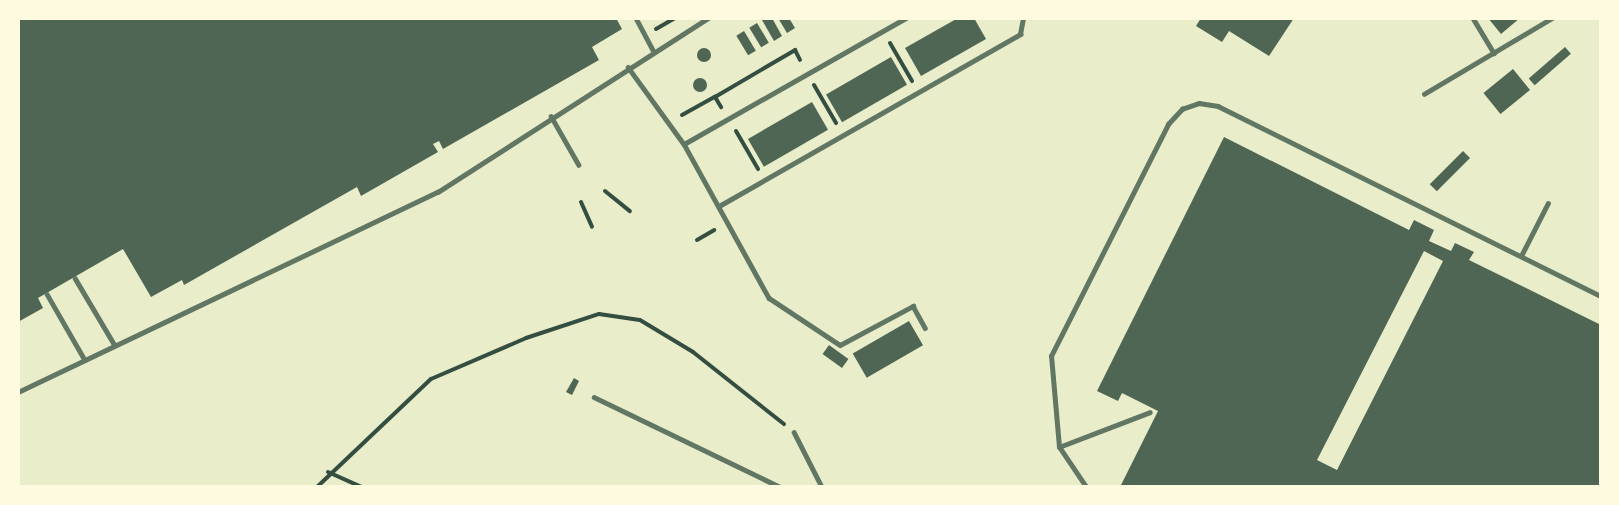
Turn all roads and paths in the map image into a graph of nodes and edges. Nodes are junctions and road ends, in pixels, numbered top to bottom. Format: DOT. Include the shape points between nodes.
graph roads {
  1 [pos="636,18"];
  2 [pos="708,18"];
  3 [pos="906,18"];
  4 [pos="1023,18"];
  5 [pos="1473,18"];
  6 [pos="1552,18"];
  7 [pos="884,31"];
  8 [pos="653,50"];
  9 [pos="1494,53"];
  10 [pos="628,67"];
  11 [pos="919,92"];
  12 [pos="1424,94"];
  13 [pos="551,116"];
  14 [pos="684,144"];
  15 [pos="579,165"];
  16 [pos="605,191"];
  17 [pos="581,202"];
  18 [pos="1548,203"];
  19 [pos="719,206"];
  20 [pos="630,211"];
  21 [pos="592,227"];
  22 [pos="717,228"];
  23 [pos="697,240"];
  24 [pos="1521,256"];
  25 [pos="75,278"];
  26 [pos="47,294"];
  27 [pos="1601,296"];
  28 [pos="925,328"];
  29 [pos="114,344"];
  30 [pos="85,360"];
  31 [pos="18,392"];
  32 [pos="594,397"];
  33 [pos="1150,412"];
  34 [pos="794,432"];
  35 [pos="1059,447"];
  36 [pos="328,472"];
  37 [pos="317,487"];
  38 [pos="362,487"];
  39 [pos="780,487"];
  40 [pos="822,487"];
  41 [pos="1086,487"];
  1 -- 8 [label="lane"];
  2 -- 8 [label="lane"];
  3 -- 7 [label="lane"];
  4 -- 11 [label="lane" via="1020,34"];
  5 -- 9 [label="lane"];
  6 -- 9 [label="lane"];
  7 -- 11 [label="path"];
  7 -- 14 [label="lane"];
  8 -- 10 [label="lane"];
  9 -- 12 [label="lane"];
  10 -- 13 [label="lane"];
  10 -- 14 [label="lane"];
  11 -- 19 [label="lane"];
  13 -- 15 [label="lane"];
  13 -- 29 [label="lane" via="419,203"];
  14 -- 19 [label="lane"];
  16 -- 20 [label="path"];
  17 -- 21 [label="path"];
  18 -- 24 [label="lane"];
  19 -- 28 [label="lane" via="769,298 840,345 913,306"];
  22 -- 23 [label="path"];
  24 -- 27 [label="lane"];
  24 -- 35 [label="lane" via="1218,106 1199,104 1182,110 1168,124 1051,356"];
  25 -- 29 [label="lane"];
  26 -- 30 [label="lane"];
  29 -- 30 [label="lane"];
  30 -- 31 [label="lane"];
  32 -- 39 [label="lane"];
  33 -- 35 [label="lane"];
  34 -- 36 [label="path" via="693,352 640,320 598,314 526,338 431,379"];
  34 -- 40 [label="lane"];
  35 -- 41 [label="lane"];
  36 -- 37 [label="path"];
  36 -- 38 [label="path"];
}
